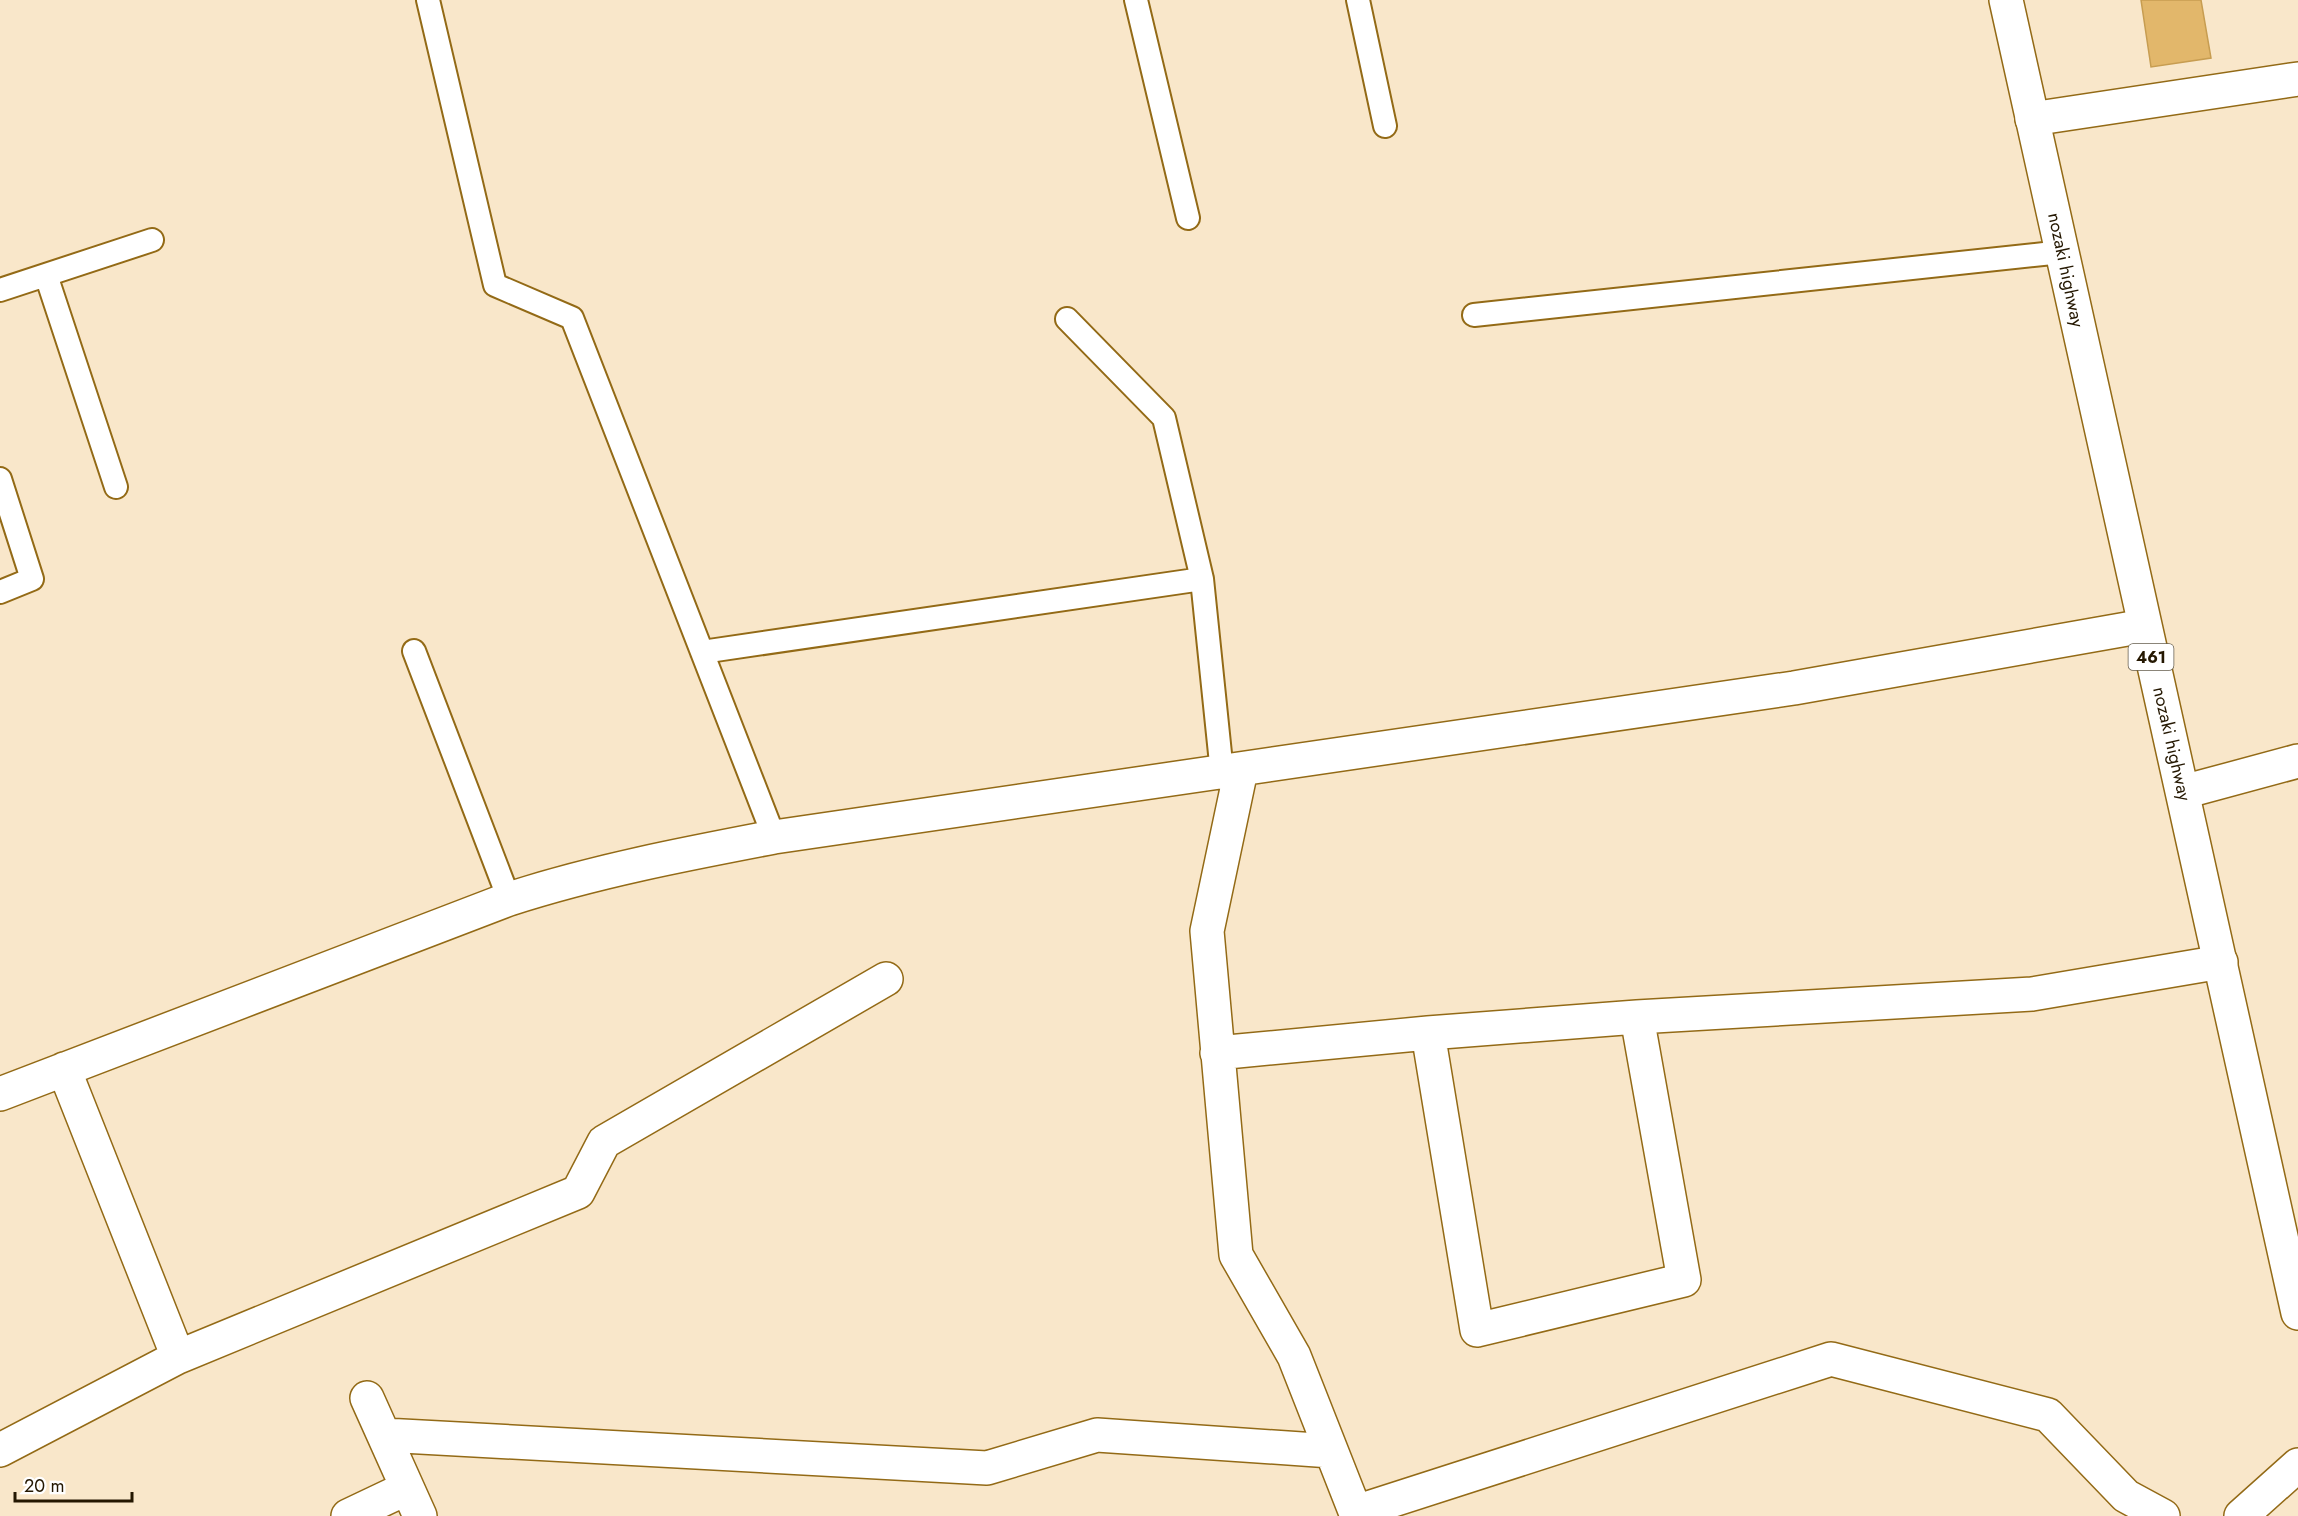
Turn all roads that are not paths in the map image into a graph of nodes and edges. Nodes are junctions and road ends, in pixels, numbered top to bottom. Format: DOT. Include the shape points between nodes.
graph roads {
  1 [pos="428,0"];
  2 [pos="1136,0"];
  3 [pos="1358,0"];
  4 [pos="2006,0"];
  5 [pos="2298,79"];
  6 [pos="2032,119"];
  7 [pos="1385,126"];
  8 [pos="1188,218"];
  9 [pos="152,240"];
  10 [pos="2062,252"];
  11 [pos="46,275"];
  12 [pos="0,290"];
  13 [pos="1474,315"];
  14 [pos="1067,319"];
  15 [pos="0,479"];
  16 [pos="116,487"];
  17 [pos="1202,579"];
  18 [pos="0,592"];
  19 [pos="2144,626"];
  20 [pos="414,651"];
  21 [pos="702,652"];
  22 [pos="2298,761"];
  23 [pos="1231,771"];
  24 [pos="2183,792"];
  25 [pos="774,837"];
  26 [pos="509,899"];
  27 [pos="2221,962"];
  28 [pos="886,979"];
  29 [pos="1637,1017"];
  30 [pos="1428,1033"];
  31 [pos="1217,1053"];
  32 [pos="64,1069"];
  33 [pos="0,1094"];
  34 [pos="2296,1292"];
  35 [pos="178,1357"];
  36 [pos="368,1398"];
  37 [pos="384,1435"];
  38 [pos="0,1450"];
  39 [pos="1331,1451"];
  40 [pos="2298,1465"];
  41 [pos="413,1502"];
  42 [pos="1356,1514"];
  43 [pos="348,1516"];
  44 [pos="2163,1516"];
  45 [pos="2241,1516"];
  1 -- 21 [label="lane" via="495,285 572,318"];
  2 -- 8 [label="lane"];
  3 -- 7 [label="lane"];
  4 -- 6 [label="main road, nozaki highway / 461"];
  5 -- 6 [label="main road"];
  6 -- 10 [label="main road, nozaki highway / 461"];
  9 -- 11 [label="lane"];
  10 -- 13 [label="lane"];
  10 -- 19 [label="main road, nozaki highway / 461"];
  11 -- 12 [label="lane"];
  11 -- 16 [label="lane"];
  14 -- 17 [label="lane" via="1164,418"];
  15 -- 18 [label="lane" via="32,579"];
  17 -- 21 [label="lane"];
  17 -- 23 [label="lane"];
  19 -- 23 [label="main road" via="1794,688"];
  19 -- 24 [label="main road, nozaki highway / 461"];
  20 -- 26 [label="lane"];
  21 -- 25 [label="lane"];
  22 -- 24 [label="main road"];
  23 -- 25 [label="main road"];
  23 -- 31 [label="main road" via="1207,931"];
  24 -- 27 [label="main road, nozaki highway / 461"];
  25 -- 26 [label="main road" via="643,862"];
  26 -- 32 [label="main road"];
  27 -- 29 [label="main road" via="2032,994"];
  27 -- 34 [label="main road, nozaki highway / 461"];
  28 -- 35 [label="main road" via="604,1142 578,1192"];
  29 -- 30 [label="main road"];
  29 -- 30 [label="main road" via="1684,1280 1477,1330"];
  30 -- 31 [label="main road"];
  31 -- 39 [label="main road" via="1236,1255 1294,1356"];
  32 -- 33 [label="main road"];
  32 -- 35 [label="main road"];
  35 -- 38 [label="main road"];
  36 -- 37 [label="main road"];
  37 -- 39 [label="main road" via="987,1468 1097,1435"];
  37 -- 41 [label="main road"];
  39 -- 42 [label="main road"];
  40 -- 45 [label="main road"];
  41 -- 43 [label="main road"];
  42 -- 44 [label="main road" via="1831,1359 2048,1415 2126,1496"];
}
